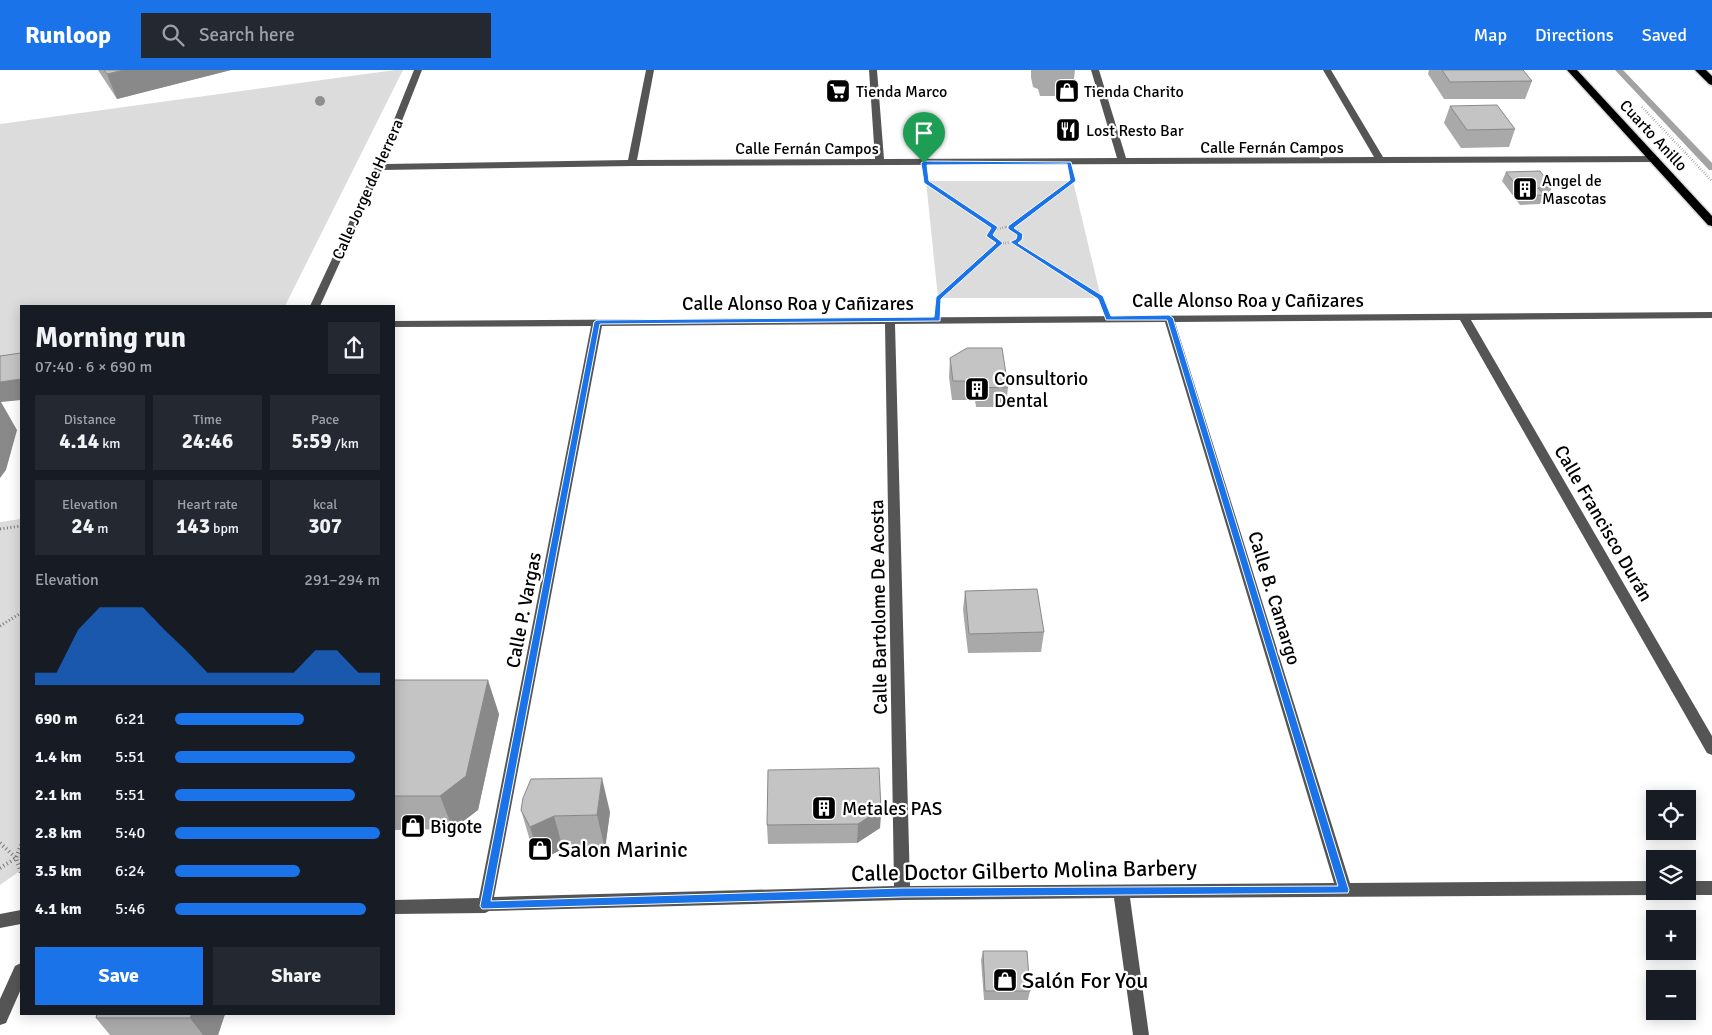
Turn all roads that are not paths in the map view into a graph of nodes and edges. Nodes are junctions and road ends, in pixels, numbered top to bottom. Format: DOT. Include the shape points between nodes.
graph roads {
  1 [pos="418,70"];
  2 [pos="650,70"];
  3 [pos="872,70"];
  4 [pos="1095,70"];
  5 [pos="1327,70"];
  6 [pos="1572,70"];
  7 [pos="1700,70"];
  8 [pos="1712,82"];
  9 [pos="1655,159"];
  10 [pos="1381,161"];
  11 [pos="1123,162"];
  12 [pos="632,163"];
  13 [pos="880,163"];
  14 [pos="380,167"];
  15 [pos="1712,223"];
  16 [pos="315,305"];
  17 [pos="1712,315"];
  18 [pos="1464,317"];
  19 [pos="1169,318"];
  20 [pos="890,320"];
  21 [pos="597,322"];
  22 [pos="395,324"];
  23 [pos="1712,749"];
  24 [pos="1646,888"];
  25 [pos="1696,888"];
  26 [pos="1712,888"];
  27 [pos="1344,890"];
  28 [pos="1121,892"];
  29 [pos="902,893"];
  30 [pos="485,906"];
  31 [pos="395,907"];
  32 [pos="20,917"];
  33 [pos="0,921"];
  34 [pos="20,973"];
  35 [pos="0,1017"];
  36 [pos="1141,1035"];
  1 -- 14 [label="street, Calle Jorge de Herrera"];
  2 -- 12 [label="street"];
  3 -- 13 [label="street"];
  4 -- 11 [label="street"];
  5 -- 10 [label="street"];
  6 -- 9 [label="highway, Cuarto Anillo"];
  7 -- 8 [label="highway"];
  9 -- 10 [label="street, Calle Fernán Campos"];
  9 -- 15 [label="highway, Cuarto Anillo"];
  10 -- 11 [label="street, Calle Fernán Campos"];
  11 -- 13 [label="street, Calle Fernán Campos"];
  12 -- 13 [label="street, Calle Fernán Campos"];
  12 -- 14 [label="street, Calle Fernán Campos"];
  14 -- 16 [label="street, Calle Jorge de Herrera"];
  17 -- 18 [label="street, Calle Alonso Roa y Cañizares"];
  18 -- 19 [label="street, Calle Alonso Roa y Cañizares"];
  18 -- 23 [label="street, Calle Francisco Durán"];
  19 -- 20 [label="street, Calle Alonso Roa y Cañizares"];
  19 -- 27 [label="street, Calle B. Camargo"];
  20 -- 21 [label="street, Calle Alonso Roa y Cañizares"];
  20 -- 29 [label="street, Calle Bartolome De Acosta"];
  21 -- 22 [label="street, Calle Alonso Roa y Cañizares"];
  21 -- 30 [label="street, Calle P. Vargas"];
  24 -- 27 [label="street, Calle Doctor Gilberto Molina Barbery"];
  25 -- 26 [label="street"];
  27 -- 28 [label="street, Calle Doctor Gilberto Molina Barbery"];
  28 -- 29 [label="street, Calle Doctor Gilberto Molina Barbery"];
  28 -- 36 [label="street"];
  29 -- 30 [label="street, Calle Doctor Gilberto Molina Barbery"];
  30 -- 31 [label="street, Calle Doctor Gilberto Molina Barbery"];
  32 -- 33 [label="street"];
  34 -- 35 [label="street"];
}
